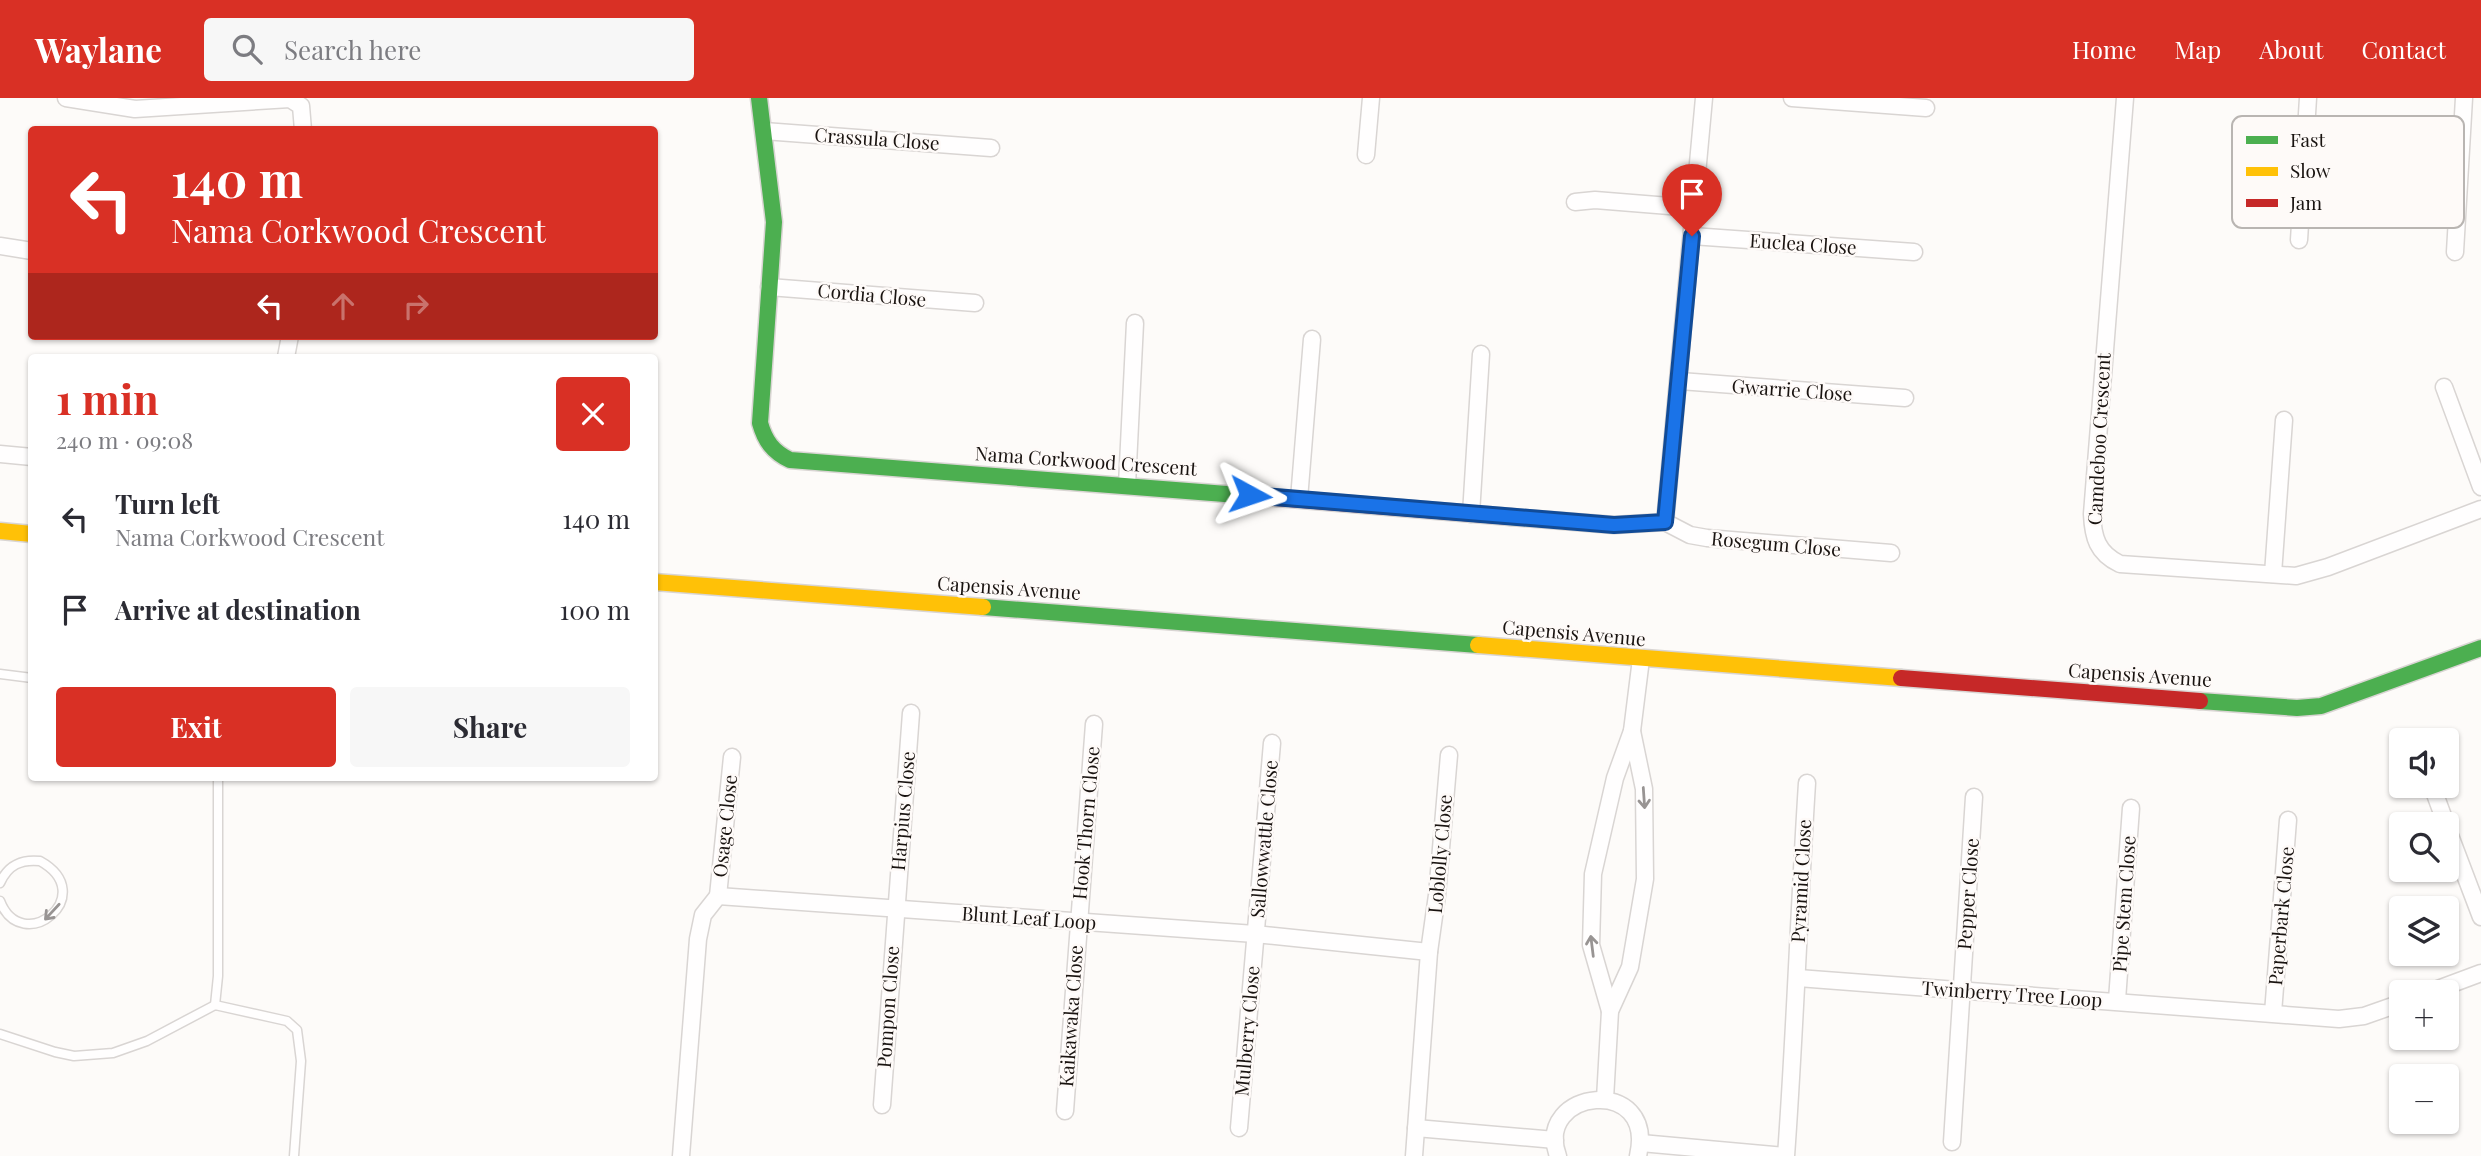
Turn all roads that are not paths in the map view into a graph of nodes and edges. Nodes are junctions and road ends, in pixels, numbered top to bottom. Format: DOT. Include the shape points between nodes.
graph roads {
  1 [pos="69,98"];
  2 [pos="759,98"];
  3 [pos="1371,98"];
  4 [pos="1704,98"];
  5 [pos="1792,98"];
  6 [pos="2125,98"];
  7 [pos="2308,98"];
  8 [pos="2464,98"];
  9 [pos="1926,108"];
  10 [pos="2307,116"];
  11 [pos="2463,116"];
  12 [pos="303,126"];
  13 [pos="764,131"];
  14 [pos="991,148"];
  15 [pos="1366,155"];
  16 [pos="1575,202"];
  17 [pos="1694,208"];
  18 [pos="2300,228"];
  19 [pos="2456,228"];
  20 [pos="1692,236"];
  21 [pos="2299,240"];
  22 [pos="0,246"];
  23 [pos="28,250"];
  24 [pos="1914,252"];
  25 [pos="2455,252"];
  26 [pos="769,287"];
  27 [pos="975,303"];
  28 [pos="1135,323"];
  29 [pos="1312,339"];
  30 [pos="1481,355"];
  31 [pos="1680,381"];
  32 [pos="2444,387"];
  33 [pos="1905,398"];
  34 [pos="2284,420"];
  35 [pos="0,454"];
  36 [pos="28,457"];
  37 [pos="1127,485"];
  38 [pos="2481,487"];
  39 [pos="1299,499"];
  40 [pos="2481,509"];
  41 [pos="1471,513"];
  42 [pos="1665,522"];
  43 [pos="0,531"];
  44 [pos="28,534"];
  45 [pos="1891,553"];
  46 [pos="2273,574"];
  47 [pos="658,582"];
  48 [pos="2481,648"];
  49 [pos="1641,659"];
  50 [pos="0,674"];
  51 [pos="28,678"];
  52 [pos="911,713"];
  53 [pos="1094,724"];
  54 [pos="1632,731"];
  55 [pos="1272,743"];
  56 [pos="1449,755"];
  57 [pos="732,757"];
  58 [pos="218,781"];
  59 [pos="1807,783"];
  60 [pos="1974,797"];
  61 [pos="2130,808"];
  62 [pos="2288,820"];
  63 [pos="2459,859"];
  64 [pos="0,883"];
  65 [pos="718,895"];
  66 [pos="0,901"];
  67 [pos="895,909"];
  68 [pos="4,917"];
  69 [pos="2481,917"];
  70 [pos="1078,921"];
  71 [pos="1255,934"];
  72 [pos="1429,952"];
  73 [pos="2481,973"];
  74 [pos="1798,978"];
  75 [pos="2459,981"];
  76 [pos="1961,992"];
  77 [pos="2117,1000"];
  78 [pos="215,1005"];
  79 [pos="2389,1007"];
  80 [pos="1611,1011"];
  81 [pos="2273,1013"];
  82 [pos="0,1034"];
  83 [pos="1605,1099"];
  84 [pos="882,1105"];
  85 [pos="1065,1111"];
  86 [pos="1239,1128"];
  87 [pos="1416,1128"];
  88 [pos="1952,1142"];
  89 [pos="1556,1148"];
  90 [pos="1639,1150"];
  91 [pos="294,1156"];
  92 [pos="681,1156"];
  93 [pos="1414,1156"];
  94 [pos="1785,1156"];
  1 -- 12 [label="street" via="135,108 290,99 301,106"];
  2 -- 13 [label="street, Nama Corkwood Crescent"];
  3 -- 15 [label="street"];
  4 -- 17 [label="street"];
  5 -- 9 [label="street"];
  6 -- 46 [label="street, Camdeboo Crescent" via="2092,514 2095,541 2120,564"];
  7 -- 10 [label="street"];
  8 -- 11 [label="street"];
  13 -- 14 [label="street, Crassula Close"];
  13 -- 26 [label="street, Nama Corkwood Crescent" via="774,222"];
  16 -- 17 [label="street"];
  17 -- 20 [label="street"];
  18 -- 21 [label="street"];
  19 -- 25 [label="street"];
  20 -- 24 [label="street, Euclea Close"];
  20 -- 31 [label="street"];
  22 -- 23 [label="street"];
  26 -- 27 [label="street, Cordia Close"];
  26 -- 37 [label="street, Nama Corkwood Crescent" via="760,423 765,441 779,455 790,460"];
  28 -- 37 [label="street"];
  29 -- 39 [label="street"];
  30 -- 41 [label="street"];
  31 -- 33 [label="street, Gwarrie Close"];
  31 -- 42 [label="street"];
  32 -- 38 [label="street"];
  34 -- 46 [label="street"];
  35 -- 36 [label="street"];
  37 -- 39 [label="street, Nama Corkwood Crescent"];
  39 -- 41 [label="street, Nama Corkwood Crescent"];
  40 -- 46 [label="street, Camdeboo Crescent" via="2311,573"];
  41 -- 42 [label="street, Nama Corkwood Crescent" via="1614,525"];
  42 -- 45 [label="street, Rosegum Close" via="1707,538"];
  43 -- 44 [label="street"];
  47 -- 49 [label="street, Capensis Avenue"];
  48 -- 49 [label="street, Capensis Avenue" via="2339,701 2311,707"];
  49 -- 54 [label="street"];
  50 -- 51 [label="lane"];
  52 -- 67 [label="street, Harpius Close"];
  53 -- 70 [label="street, Hook Thorn Close"];
  54 -- 80 [label="street, one-way" via="1644,789 1645,879 1630,967"];
  80 -- 54 [label="street, one-way" via="1591,944 1593,874 1615,778"];
  55 -- 71 [label="street, Sallowwattle Close"];
  56 -- 72 [label="street, Loblolly Close"];
  57 -- 65 [label="street, Osage Close"];
  58 -- 78 [label="lane"];
  59 -- 74 [label="street, Pyramid Close"];
  60 -- 76 [label="street, Pepper Close"];
  61 -- 77 [label="street, Pipe Stem Close"];
  62 -- 81 [label="street, Paperbark Close"];
  63 -- 69 [label="street"];
  64 -- 68 [label="lane, one-way" via="7,870 28,860 51,867 62,885 60,905 46,920 25,924"];
  65 -- 67 [label="street, Blunt Leaf Loop"];
  65 -- 92 [label="street" via="703,915 699,932"];
  66 -- 68 [label="lane"];
  67 -- 70 [label="street, Blunt Leaf Loop"];
  67 -- 84 [label="street, Pompon Close"];
  70 -- 71 [label="street, Blunt Leaf Loop"];
  70 -- 85 [label="street, Kaikawaka Close"];
  71 -- 72 [label="street, Blunt Leaf Loop"];
  71 -- 86 [label="street, Mulberry Close"];
  72 -- 87 [label="street"];
  73 -- 75 [label="street"];
  74 -- 76 [label="street, Twinberry Tree Loop"];
  74 -- 94 [label="street"];
  76 -- 77 [label="street, Twinberry Tree Loop"];
  76 -- 88 [label="street, Pepper Close"];
  77 -- 81 [label="street, Twinberry Tree Loop"];
  78 -- 82 [label="lane" via="113,1053 65,1054"];
  78 -- 91 [label="lane" via="288,1021 297,1030 301,1061"];
  79 -- 81 [label="street, Twinberry Tree Loop" via="2350,1019"];
  80 -- 83 [label="street"];
  83 -- 89 [label="street" via="1570,1108 1557,1128"];
  83 -- 90 [label="street" via="1631,1114 1637,1123"];
  87 -- 89 [label="street"];
  87 -- 93 [label="street"];
  90 -- 94 [label="street"];
}
